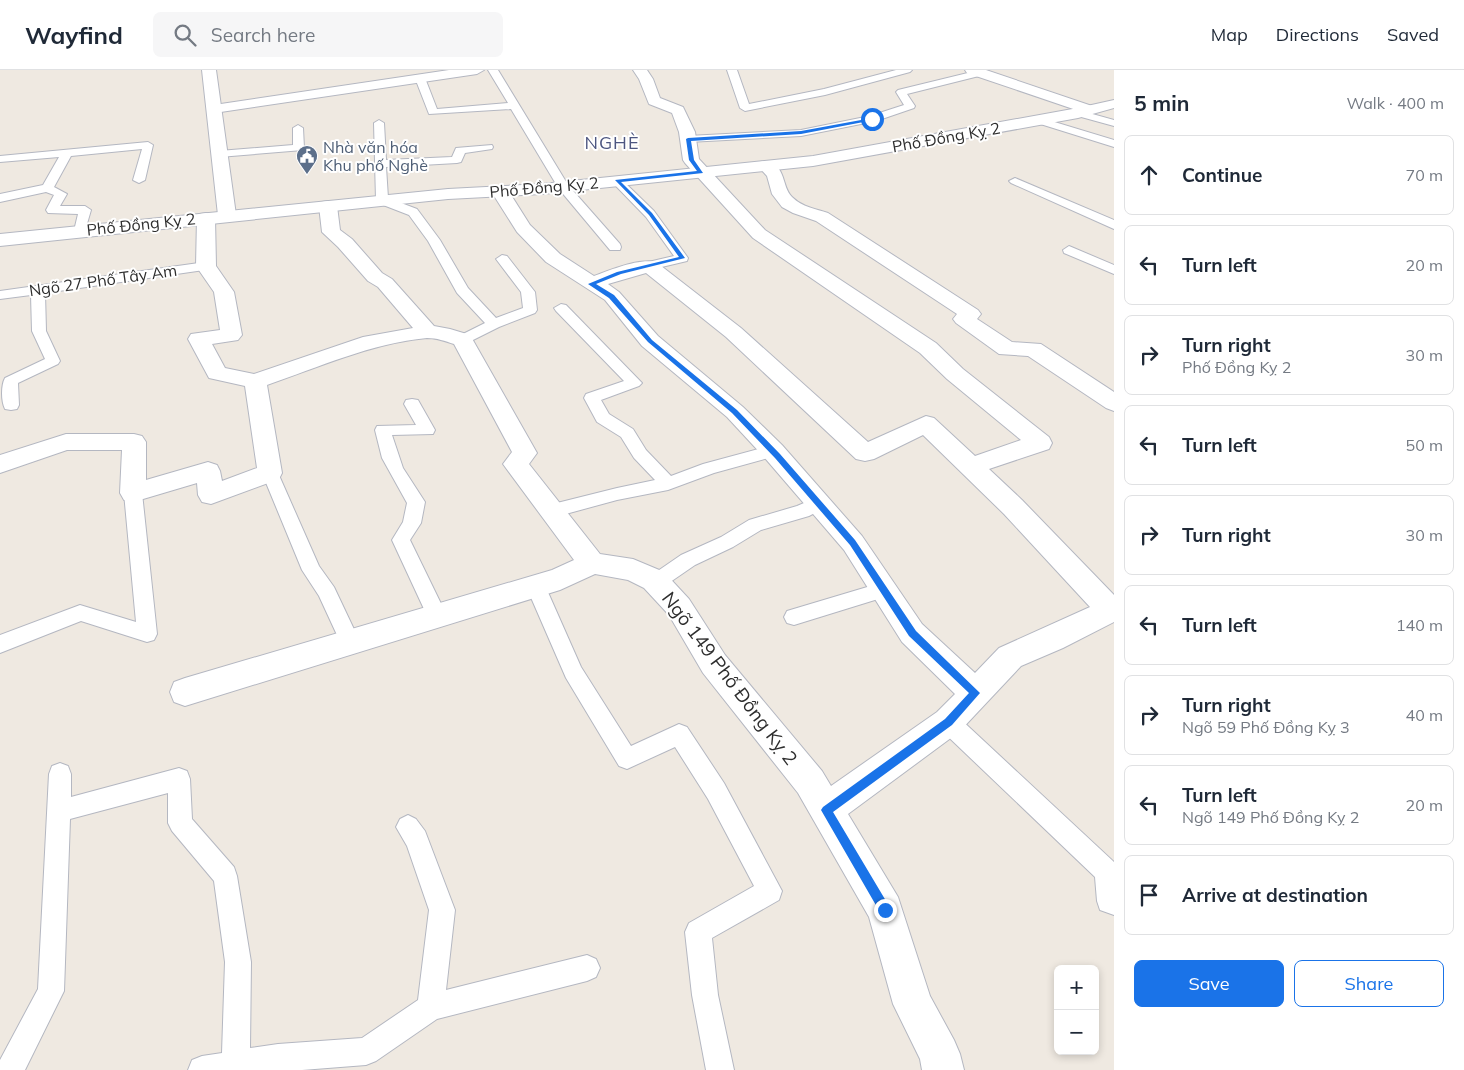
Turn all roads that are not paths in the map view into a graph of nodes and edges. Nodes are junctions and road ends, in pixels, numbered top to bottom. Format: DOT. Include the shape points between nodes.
graph roads {
  1 [pos="209,70"];
  2 [pos="477,70"];
  3 [pos="493,70"];
  4 [pos="640,70"];
  5 [pos="732,70"];
  6 [pos="907,70"];
  7 [pos="976,71"];
  8 [pos="420,78"];
  9 [pos="1114,104"];
  10 [pos="760,105"];
  11 [pos="514,106"];
  12 [pos="214,109"];
  13 [pos="1084,111"];
  14 [pos="1038,120"];
  15 [pos="379,123"];
  16 [pos="1114,123"];
  17 [pos="298,128"];
  18 [pos="770,134"];
  19 [pos="688,139"];
  20 [pos="1114,144"];
  21 [pos="488,147"];
  22 [pos="67,152"];
  23 [pos="219,154"];
  24 [pos="0,159"];
  25 [pos="381,164"];
  26 [pos="766,166"];
  27 [pos="701,172"];
  28 [pos="139,180"];
  29 [pos="617,181"];
  30 [pos="1014,182"];
  31 [pos="563,187"];
  32 [pos="47,188"];
  33 [pos="500,191"];
  34 [pos="0,198"];
  35 [pos="382,200"];
  36 [pos="328,206"];
  37 [pos="227,216"];
  38 [pos="206,218"];
  39 [pos="1114,225"];
  40 [pos="80,231"];
  41 [pos="0,240"];
  42 [pos="615,247"];
  43 [pos="1068,250"];
  44 [pos="502,259"];
  45 [pos="206,266"];
  46 [pos="649,266"];
  47 [pos="1114,270"];
  48 [pos="591,284"];
  49 [pos="38,290"];
  50 [pos="0,295"];
  51 [pos="561,308"];
  52 [pos="494,324"];
  53 [pos="428,332"];
  54 [pos="462,340"];
  55 [pos="255,382"];
  56 [pos="1114,403"];
  57 [pos="412,404"];
  58 [pos="12,405"];
  59 [pos="773,451"];
  60 [pos="0,464"];
  61 [pos="969,468"];
  62 [pos="270,473"];
  63 [pos="668,484"];
  64 [pos="133,492"];
  65 [pos="818,503"];
  66 [pos="551,511"];
  67 [pos="592,564"];
  68 [pos="656,582"];
  69 [pos="536,586"];
  70 [pos="884,590"];
  71 [pos="1113,610"];
  72 [pos="437,616"];
  73 [pos="794,617"];
  74 [pos="350,642"];
  75 [pos="0,644"];
  76 [pos="185,692"];
  77 [pos="976,693"];
  78 [pos="948,722"];
  79 [pos="60,774"];
  80 [pos="826,810"];
  81 [pos="59,812"];
  82 [pos="408,827"];
  83 [pos="1114,903"];
  84 [pos="587,968"];
  85 [pos="431,1007"];
  86 [pos="236,1065"];
  87 [pos="10,1070"];
  88 [pos="202,1070"];
  89 [pos="720,1070"];
  90 [pos="943,1070"];
  1 -- 12 [label="street"];
  2 -- 8 [label="street"];
  3 -- 11 [label="lane"];
  4 -- 19 [label="street" via="654,101 678,110"];
  5 -- 10 [label="lane" via="745,108"];
  6 -- 10 [label="lane"];
  7 -- 13 [label="street"];
  7 -- 18 [label="lane" via="901,92 910,106 872,119 801,133"];
  8 -- 11 [label="lane" via="433,112"];
  8 -- 12 [label="street"];
  9 -- 13 [label="street, Phố Đồng Kỵ 2"];
  10 -- 18 [label="lane" via="761,120"];
  11 -- 31 [label="lane"];
  12 -- 23 [label="street"];
  13 -- 14 [label="street, Phố Đồng Kỵ 2"];
  13 -- 16 [label="lane"];
  14 -- 20 [label="lane"];
  14 -- 26 [label="street, Phố Đồng Kỵ 2" via="813,161"];
  15 -- 25 [label="lane"];
  17 -- 23 [label="lane" via="299,148"];
  18 -- 19 [label="lane"];
  19 -- 27 [label="street" via="691,160"];
  21 -- 25 [label="lane" via="460,150 457,160"];
  22 -- 24 [label="lane"];
  22 -- 28 [label="lane" via="148,145"];
  22 -- 32 [label="lane"];
  23 -- 37 [label="street"];
  25 -- 35 [label="lane"];
  26 -- 27 [label="street, Phố Đồng Kỵ 2"];
  26 -- 56 [label="street" via="777,176 781,194 795,208 822,218 971,314 963,318 1007,349 1033,349"];
  27 -- 29 [label="street, Phố Đồng Kỵ 2"];
  27 -- 61 [label="street" via="760,234 928,348 1040,443"];
  29 -- 31 [label="street, Phố Đồng Kỵ 2"];
  29 -- 46 [label="lane" via="650,214 682,258"];
  30 -- 39 [label="lane"];
  31 -- 33 [label="street, Phố Đồng Kỵ 2"];
  31 -- 42 [label="lane"];
  32 -- 34 [label="lane"];
  32 -- 40 [label="lane" via="61,194 52,210 85,210"];
  33 -- 35 [label="street, Phố Đồng Kỵ 2"];
  33 -- 48 [label="street" via="523,228 560,263"];
  35 -- 36 [label="street, Phố Đồng Kỵ 2"];
  35 -- 52 [label="lane" via="414,212 462,290"];
  36 -- 37 [label="street, Phố Đồng Kỵ 2"];
  36 -- 53 [label="street" via="331,232 375,277 385,283"];
  37 -- 38 [label="street, Phố Đồng Kỵ 2"];
  38 -- 40 [label="street, Phố Đồng Kỵ 2"];
  38 -- 45 [label="street"];
  40 -- 41 [label="street, Phố Đồng Kỵ 2"];
  43 -- 47 [label="lane"];
  44 -- 52 [label="lane" via="528,292 530,310"];
  45 -- 49 [label="lane, Ngõ 27 Phố Tây Am"];
  45 -- 55 [label="street" via="224,292 231,335 199,339 217,373"];
  46 -- 48 [label="street"];
  46 -- 61 [label="street" via="724,325 865,453 926,424"];
  48 -- 59 [label="street" via="612,296 650,341 735,412"];
  49 -- 50 [label="lane, Ngõ 27 Phố Tây Am"];
  49 -- 58 [label="lane" via="39,331 53,361 10,381"];
  51 -- 63 [label="lane" via="634,383 592,398 603,418 627,433 640,454"];
  52 -- 54 [label="lane"];
  53 -- 54 [label="street"];
  53 -- 55 [label="street" via="371,342"];
  54 -- 66 [label="street" via="525,453 515,464"];
  55 -- 62 [label="street"];
  57 -- 72 [label="lane" via="427,430 383,430 384,441 403,483 416,502 412,523 401,540"];
  59 -- 63 [label="lane" via="709,468"];
  59 -- 65 [label="street"];
  60 -- 64 [label="street" via="66,442 134,442"];
  61 -- 71 [label="street" via="1013,507"];
  62 -- 64 [label="street" via="211,494 208,472"];
  62 -- 74 [label="lane" via="310,570 327,592"];
  63 -- 66 [label="lane"];
  64 -- 75 [label="lane" via="147,634 80,613"];
  65 -- 68 [label="lane" via="804,511 756,525 688,560"];
  65 -- 70 [label="street" via="852,543"];
  66 -- 67 [label="street"];
  67 -- 68 [label="street, Ngõ 149 Phố Đồng Kỵ 2" via="632,570"];
  67 -- 69 [label="street"];
  68 -- 80 [label="street, Ngõ 149 Phố Đồng Kỵ 2" via="679,607 714,664 810,782"];
  69 -- 72 [label="street"];
  69 -- 89 [label="lane" via="574,672 627,759 680,734 716,791 770,891 698,932 705,995"];
  70 -- 73 [label="lane"];
  70 -- 77 [label="street" via="912,634"];
  71 -- 77 [label="street" via="1010,657"];
  72 -- 74 [label="street"];
  74 -- 76 [label="street"];
  77 -- 78 [label="street"];
  78 -- 80 [label="street"];
  78 -- 83 [label="lane" via="1107,872 1109,901"];
  79 -- 81 [label="lane"];
  80 -- 90 [label="street, Ngõ 149 Phố Đồng Kỵ 2" via="885,910 913,1004 940,1054"];
  81 -- 86 [label="lane" via="179,779 180,823 225,876 238,962"];
  81 -- 87 [label="lane" via="51,991"];
  82 -- 85 [label="lane" via="417,839 442,910"];
  84 -- 85 [label="lane"];
  85 -- 86 [label="lane" via="366,1051"];
  86 -- 88 [label="lane"];
}
